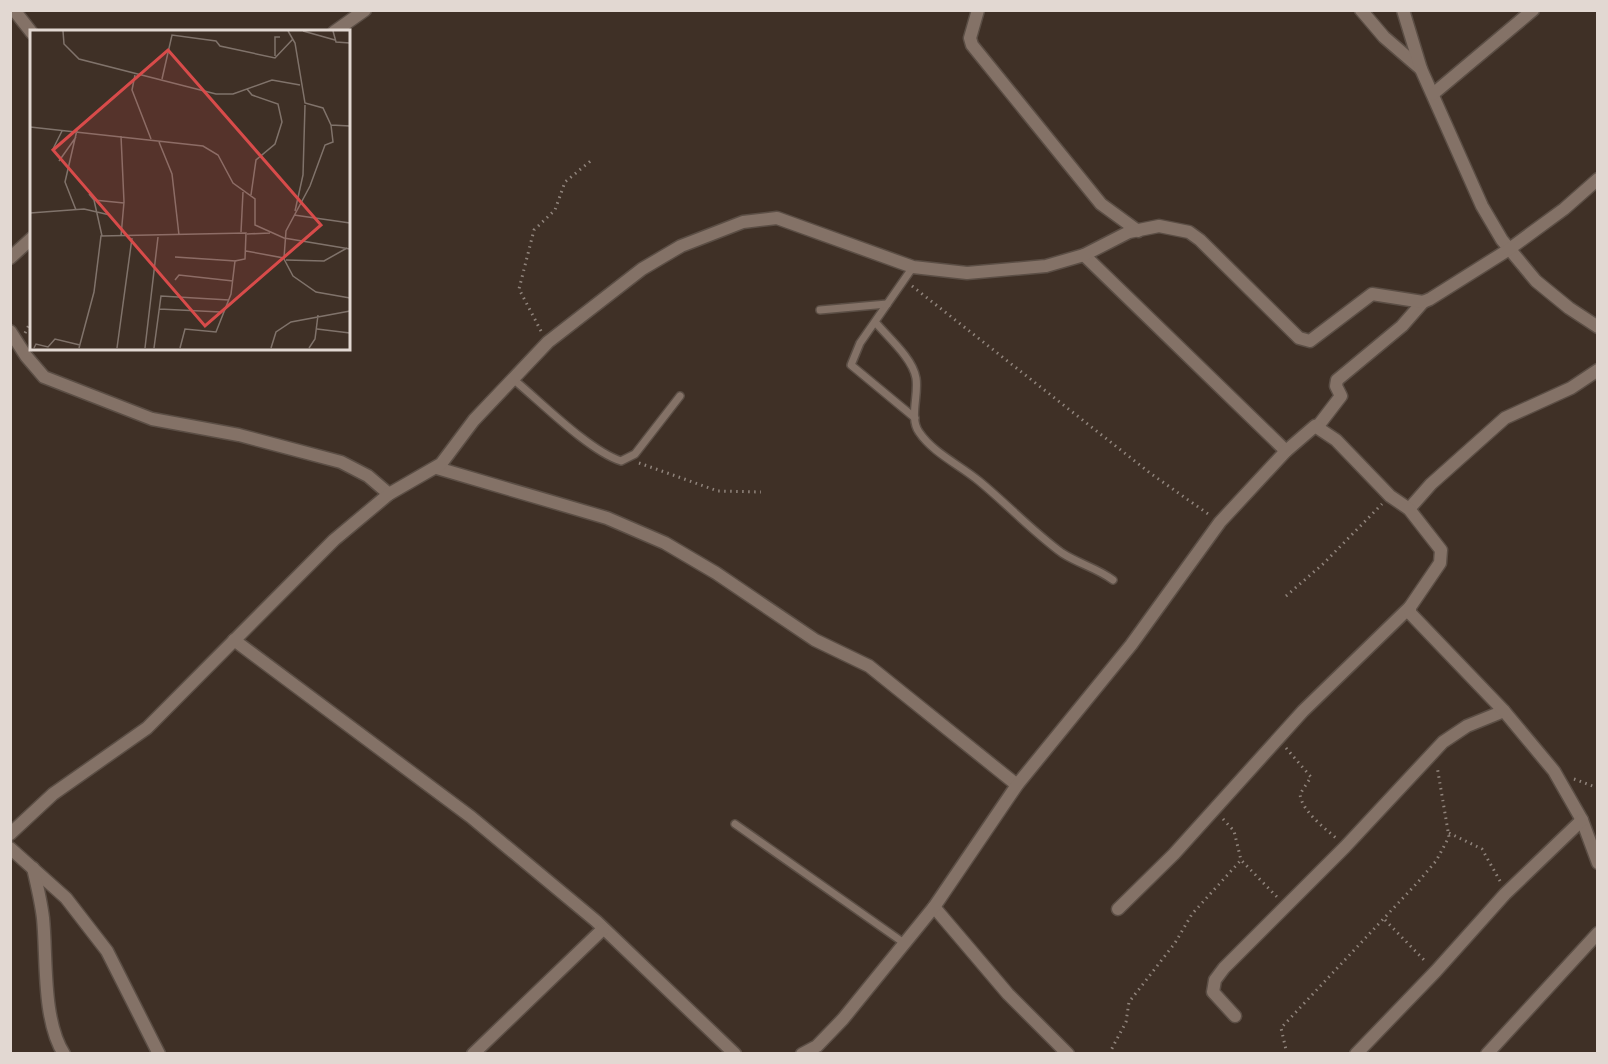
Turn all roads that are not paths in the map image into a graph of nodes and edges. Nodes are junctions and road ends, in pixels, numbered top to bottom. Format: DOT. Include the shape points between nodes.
graph roads {
  1 [pos="14,10"];
  2 [pos="364,10"];
  3 [pos="978,10"];
  4 [pos="1361,10"];
  5 [pos="1403,10"];
  6 [pos="1533,10"];
  7 [pos="30,30"];
  8 [pos="337,30"];
  9 [pos="1421,69"];
  10 [pos="1433,94"];
  11 [pos="1598,179"];
  12 [pos="1138,231"];
  13 [pos="30,240"];
  14 [pos="1508,250"];
  15 [pos="1084,255"];
  16 [pos="10,258"];
  17 [pos="913,267"];
  18 [pos="1423,302"];
  19 [pos="887,304"];
  20 [pos="820,310"];
  21 [pos="876,323"];
  22 [pos="1598,327"];
  23 [pos="10,331"];
  24 [pos="1598,370"];
  25 [pos="513,379"];
  26 [pos="680,396"];
  27 [pos="915,418"];
  28 [pos="1318,426"];
  29 [pos="1286,451"];
  30 [pos="437,468"];
  31 [pos="389,495"];
  32 [pos="1409,509"];
  33 [pos="1113,580"];
  34 [pos="1410,608"];
  35 [pos="234,640"];
  36 [pos="1504,711"];
  37 [pos="1017,785"];
  38 [pos="1582,820"];
  39 [pos="735,824"];
  40 [pos="10,834"];
  41 [pos="10,848"];
  42 [pos="1598,863"];
  43 [pos="32,867"];
  44 [pos="934,907"];
  45 [pos="1118,909"];
  46 [pos="603,929"];
  47 [pos="1598,933"];
  48 [pos="904,943"];
  49 [pos="1235,1016"];
  50 [pos="820,1050"];
  51 [pos="64,1053"];
  52 [pos="159,1053"];
  53 [pos="473,1053"];
  54 [pos="735,1053"];
  55 [pos="802,1053"];
  56 [pos="1068,1053"];
  57 [pos="1356,1053"];
  58 [pos="1487,1053"];
  1 -- 7 [label="street"];
  2 -- 8 [label="street"];
  3 -- 12 [label="street" via="970,38 972,45 1101,204"];
  4 -- 9 [label="street" via="1384,37"];
  5 -- 9 [label="street"];
  6 -- 10 [label="street"];
  9 -- 10 [label="street"];
  10 -- 14 [label="street" via="1482,206"];
  11 -- 14 [label="street"];
  12 -- 15 [label="street"];
  12 -- 18 [label="street" via="1159,226 1189,232 1303,340 1321,335 1372,294"];
  13 -- 16 [label="street"];
  14 -- 18 [label="street"];
  14 -- 22 [label="street" via="1554,297"];
  15 -- 17 [label="street" via="1027,270 967,273"];
  15 -- 29 [label="street"];
  17 -- 19 [label="lane"];
  17 -- 25 [label="street" via="795,223 777,218 755,219 662,256 548,342"];
  18 -- 28 [label="street" via="1402,326 1338,380 1336,386 1341,396"];
  19 -- 20 [label="lane"];
  19 -- 21 [label="lane"];
  21 -- 27 [label="lane" via="912,367 916,378"];
  21 -- 27 [label="lane" via="852,359 852,368"];
  23 -- 31 [label="street" via="44,377 152,419 239,435 341,462 368,476"];
  24 -- 32 [label="street" via="1571,388 1500,422"];
  25 -- 26 [label="lane" via="612,458 621,461 629,459"];
  25 -- 30 [label="street" via="474,420"];
  27 -- 33 [label="lane" via="919,434 1029,528 1074,561"];
  28 -- 29 [label="street"];
  28 -- 32 [label="street" via="1390,496"];
  29 -- 37 [label="street" via="1220,522 1131,645"];
  30 -- 31 [label="street"];
  30 -- 37 [label="street" via="598,515 665,543 815,640 869,666"];
  31 -- 35 [label="street" via="334,540"];
  32 -- 34 [label="street" via="1441,550 1442,558"];
  34 -- 36 [label="street" via="1413,618"];
  34 -- 45 [label="street" via="1277,738 1174,854"];
  35 -- 40 [label="street" via="147,728 53,794"];
  35 -- 46 [label="street" via="471,817"];
  36 -- 38 [label="street" via="1554,771"];
  36 -- 49 [label="street" via="1453,734 1215,980 1213,992"];
  37 -- 44 [label="street"];
  38 -- 42 [label="street"];
  38 -- 57 [label="street" via="1505,894"];
  39 -- 48 [label="lane"];
  41 -- 43 [label="street"];
  43 -- 51 [label="street" via="42,908 49,1004"];
  43 -- 52 [label="street" via="66,898 107,951"];
  44 -- 48 [label="street"];
  44 -- 56 [label="street" via="1008,994"];
  46 -- 53 [label="street"];
  46 -- 54 [label="street"];
  47 -- 58 [label="street"];
  48 -- 50 [label="street"];
  50 -- 55 [label="street"];
}
